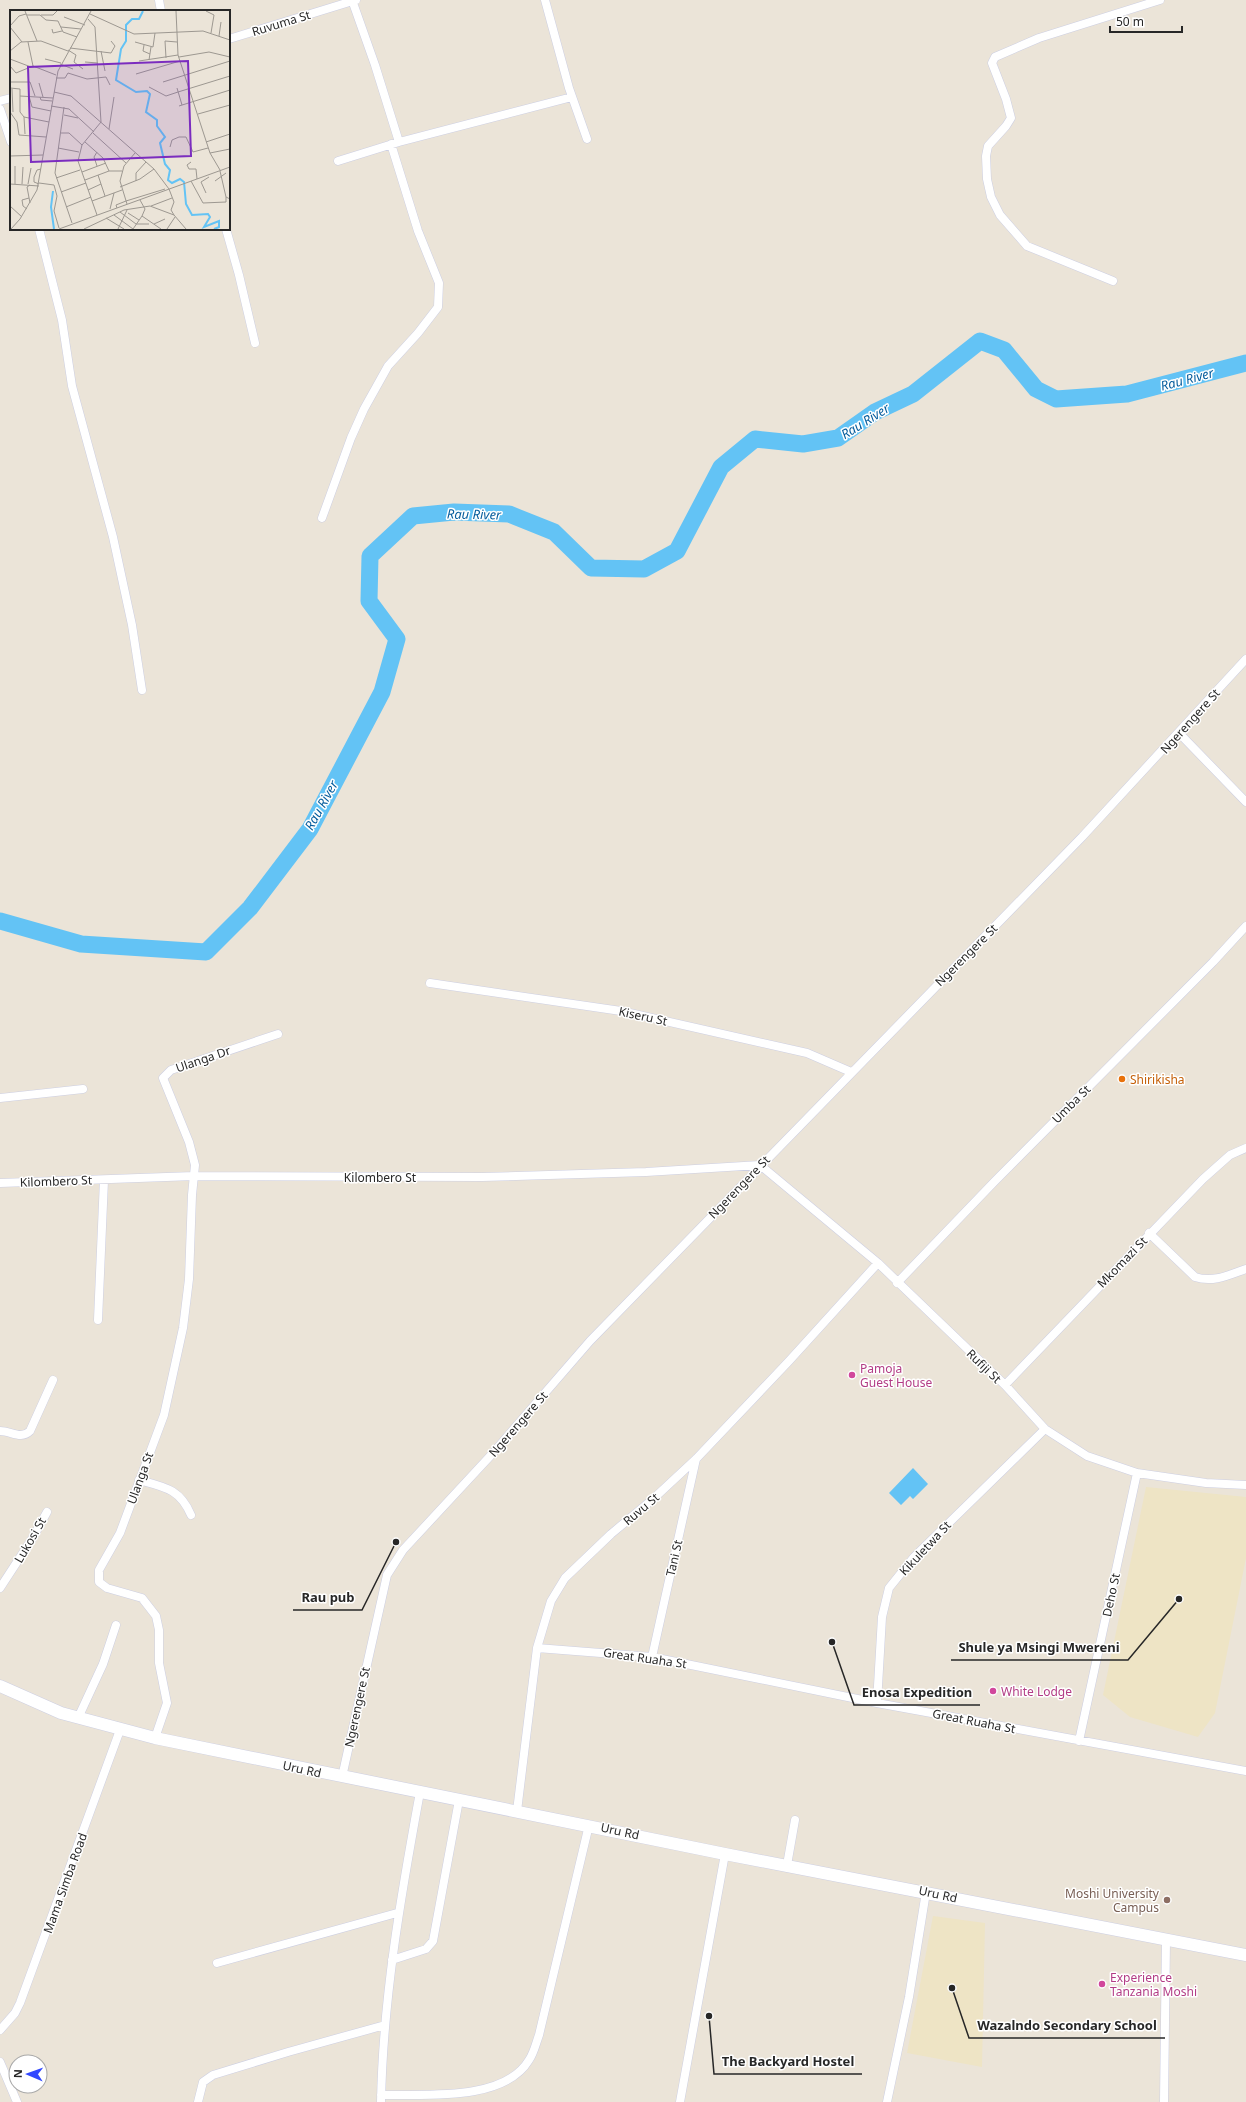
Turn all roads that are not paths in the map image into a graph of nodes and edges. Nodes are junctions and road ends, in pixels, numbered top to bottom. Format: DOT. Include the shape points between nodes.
graph roads {
  1 [pos="159,0"];
  2 [pos="353,0"];
  3 [pos="545,0"];
  4 [pos="1160,0"];
  5 [pos="162,10"];
  6 [pos="230,39"];
  7 [pos="572,97"];
  8 [pos="10,98"];
  9 [pos="0,101"];
  10 [pos="0,109"];
  11 [pos="10,139"];
  12 [pos="587,139"];
  13 [pos="395,143"];
  14 [pos="338,161"];
  15 [pos="39,230"];
  16 [pos="226,230"];
  17 [pos="1113,281"];
  18 [pos="255,343"];
  19 [pos="322,518"];
  20 [pos="1246,659"];
  21 [pos="142,690"];
  22 [pos="1179,733"];
  23 [pos="1246,802"];
  24 [pos="1246,926"];
  25 [pos="430,983"];
  26 [pos="278,1034"];
  27 [pos="850,1072"];
  28 [pos="83,1089"];
  29 [pos="0,1098"];
  30 [pos="1246,1148"];
  31 [pos="760,1165"];
  32 [pos="194,1176"];
  33 [pos="104,1180"];
  34 [pos="0,1183"];
  35 [pos="1150,1233"];
  36 [pos="878,1263"];
  37 [pos="1246,1269"];
  38 [pos="897,1283"];
  39 [pos="98,1320"];
  40 [pos="53,1380"];
  41 [pos="1004,1385"];
  42 [pos="1045,1429"];
  43 [pos="0,1431"];
  44 [pos="696,1459"];
  45 [pos="1137,1473"];
  46 [pos="140,1480"];
  47 [pos="1246,1485"];
  48 [pos="47,1512"];
  49 [pos="191,1515"];
  50 [pos="0,1588"];
  51 [pos="116,1625"];
  52 [pos="537,1648"];
  53 [pos="652,1657"];
  54 [pos="0,1686"];
  55 [pos="877,1703"];
  56 [pos="78,1718"];
  57 [pos="120,1730"];
  58 [pos="155,1738"];
  59 [pos="1079,1741"];
  60 [pos="1246,1771"];
  61 [pos="342,1777"];
  62 [pos="420,1792"];
  63 [pos="459,1800"];
  64 [pos="517,1811"];
  65 [pos="795,1820"];
  66 [pos="589,1825"];
  67 [pos="725,1854"];
  68 [pos="787,1865"];
  69 [pos="926,1892"];
  70 [pos="398,1913"];
  71 [pos="1166,1940"];
  72 [pos="1246,1954"];
  73 [pos="392,1960"];
  74 [pos="217,1963"];
  75 [pos="385,2025"];
  76 [pos="0,2030"];
  77 [pos="0,2062"];
  78 [pos="381,2099"];
  79 [pos="17,2102"];
  80 [pos="198,2102"];
  81 [pos="680,2102"];
  82 [pos="887,2102"];
  83 [pos="1164,2102"];
  1 -- 5 [label="street"];
  2 -- 6 [label="street, Ruvuma St"];
  2 -- 13 [label="street" via="376,65"];
  3 -- 7 [label="street"];
  4 -- 17 [label="street" via="1039,38 995,57 992,63 1011,118 988,146 986,156 991,197 1000,215 1027,246"];
  7 -- 12 [label="street"];
  7 -- 13 [label="street"];
  8 -- 9 [label="street"];
  10 -- 11 [label="street"];
  13 -- 14 [label="street"];
  13 -- 19 [label="street" via="418,231 439,284 438,307 418,334 388,366 374,391 351,438"];
  15 -- 21 [label="street" via="62,320 72,386 112,537 132,625"];
  16 -- 18 [label="street" via="240,275"];
  20 -- 22 [label="street, Ngerengere St"];
  22 -- 23 [label="street"];
  22 -- 27 [label="street, Ngerengere St" via="1082,837"];
  24 -- 38 [label="street, Umba St"];
  25 -- 27 [label="street, Kiseru St" via="621,1011 807,1052"];
  26 -- 32 [label="street, Ulanga Dr" via="165,1074 164,1081 194,1155"];
  27 -- 31 [label="street, Ngerengere St"];
  28 -- 29 [label="street"];
  30 -- 35 [label="street, Mkomazi St" via="1230,1155"];
  31 -- 32 [label="street, Kilombero St" via="646,1172 482,1177"];
  31 -- 36 [label="street, Rufiji St"];
  31 -- 61 [label="street, Ngerengere St" via="590,1341 493,1453 403,1550 387,1575"];
  32 -- 33 [label="street, Kilombero St"];
  32 -- 46 [label="street, Ulanga St" via="189,1279 178,1355 164,1415"];
  33 -- 34 [label="street, Kilombero St"];
  33 -- 39 [label="street"];
  35 -- 37 [label="street" via="1200,1279 1213,1280"];
  35 -- 41 [label="street, Mkomazi St"];
  36 -- 38 [label="street, Rufiji St"];
  36 -- 44 [label="street, Ruvu St"];
  38 -- 41 [label="street, Rufiji St"];
  40 -- 43 [label="street" via="26,1435"];
  41 -- 42 [label="street, Rufiji St"];
  42 -- 45 [label="street, Rufiji St" via="1087,1456"];
  42 -- 55 [label="street, Kikuletwa St" via="914,1557 889,1588 882,1618"];
  44 -- 52 [label="street, Ruvu St" via="565,1578 551,1601"];
  44 -- 53 [label="street, Tani St"];
  45 -- 47 [label="street, Rufiji St" via="1206,1483"];
  45 -- 59 [label="street, Deho St"];
  46 -- 49 [label="street" via="178,1494 187,1504"];
  46 -- 58 [label="street, Ulanga St" via="117,1539 98,1576 99,1582 107,1588 142,1598 156,1616 159,1630 159,1663 167,1703"];
  48 -- 50 [label="street, Lukosi St"];
  51 -- 56 [label="street" via="103,1664"];
  52 -- 53 [label="street, Great Ruaha St"];
  52 -- 64 [label="street, Ruvu St"];
  53 -- 55 [label="street, Great Ruaha St"];
  54 -- 56 [label="street, Uru Rd"];
  55 -- 59 [label="street, Great Ruaha St"];
  56 -- 57 [label="street, Uru Rd"];
  57 -- 58 [label="street, Uru Rd"];
  57 -- 76 [label="street, Mama Simba Road" via="23,1996 15,2013"];
  58 -- 61 [label="street, Uru Rd"];
  59 -- 60 [label="street, Great Ruaha St"];
  61 -- 62 [label="street, Uru Rd"];
  62 -- 63 [label="street, Uru Rd"];
  62 -- 70 [label="street"];
  63 -- 64 [label="street, Uru Rd"];
  63 -- 73 [label="street" via="433,1941 426,1949"];
  64 -- 66 [label="street, Uru Rd"];
  65 -- 68 [label="street"];
  66 -- 67 [label="street, Uru Rd"];
  66 -- 78 [label="street" via="539,2034 529,2061 505,2082 484,2092"];
  67 -- 68 [label="street, Uru Rd"];
  67 -- 81 [label="street"];
  68 -- 69 [label="street, Uru Rd"];
  69 -- 71 [label="street, Uru Rd"];
  69 -- 82 [label="street" via="909,1997"];
  70 -- 73 [label="street"];
  70 -- 74 [label="street"];
  71 -- 72 [label="street, Uru Rd"];
  71 -- 83 [label="street"];
  73 -- 75 [label="street"];
  75 -- 78 [label="street"];
  75 -- 80 [label="street" via="213,2075 203,2082"];
  77 -- 79 [label="street"];
}
